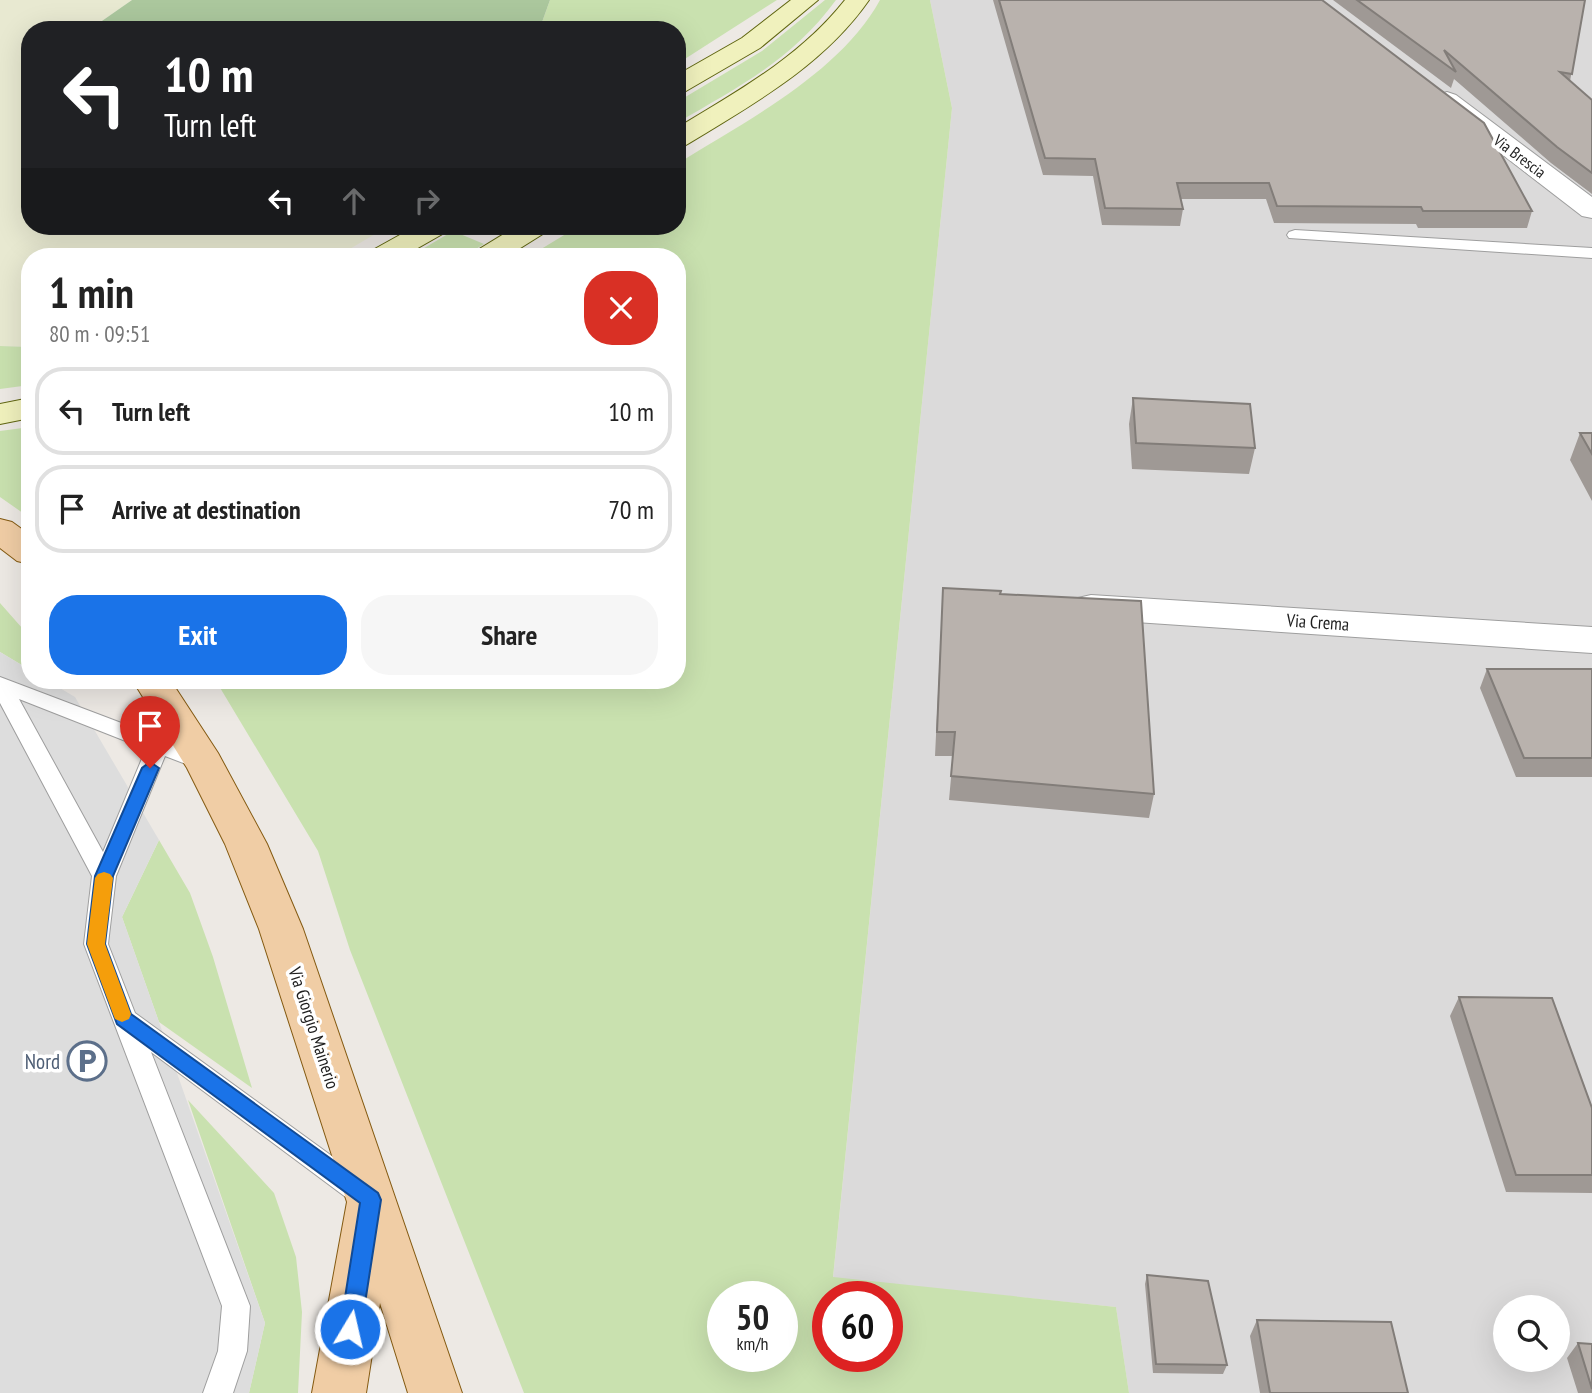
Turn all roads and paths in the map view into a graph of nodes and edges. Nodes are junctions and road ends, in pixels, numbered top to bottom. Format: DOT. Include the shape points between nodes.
graph roads {
  1 [pos="806,0"];
  2 [pos="858,0"];
  3 [pos="686,81"];
  4 [pos="1430,88"];
  5 [pos="686,134"];
  6 [pos="1592,210"];
  7 [pos="420,235"];
  8 [pos="522,235"];
  9 [pos="1295,235"];
  10 [pos="397,248"];
  11 [pos="501,248"];
  12 [pos="1592,253"];
  13 [pos="21,410"];
  14 [pos="0,414"];
  15 [pos="0,530"];
  16 [pos="21,546"];
  17 [pos="1059,605"];
  18 [pos="1592,640"];
  19 [pos="1,684"];
  20 [pos="21,688"];
  21 [pos="29,689"];
  22 [pos="161,713"];
  23 [pos="104,876"];
  24 [pos="124,1018"];
  25 [pos="371,1200"];
  26 [pos="218,1393"];
  27 [pos="339,1393"];
  28 [pos="435,1393"];
  1 -- 3 [label="main road" via="751,43"];
  2 -- 5 [label="main road" via="819,44 774,80"];
  4 -- 6 [label="street, Via Brescia"];
  7 -- 10 [label="main road"];
  8 -- 11 [label="main road"];
  9 -- 12 [label="lane"];
  13 -- 14 [label="main road"];
  15 -- 16 [label="main road"];
  17 -- 18 [label="street, Via Crema"];
  19 -- 20 [label="lane"];
  19 -- 23 [label="lane"];
  21 -- 22 [label="lane"];
  22 -- 23 [label="lane"];
  22 -- 25 [label="main road, Via Giorgio Mainerio" via="204,763 246,844 281,929"];
  23 -- 24 [label="lane" via="96,944"];
  24 -- 25 [label="lane"];
  24 -- 26 [label="lane" via="236,1306 232,1362"];
  25 -- 27 [label="main road"];
  25 -- 28 [label="main road, Via Giorgio Mainerio"];
}
